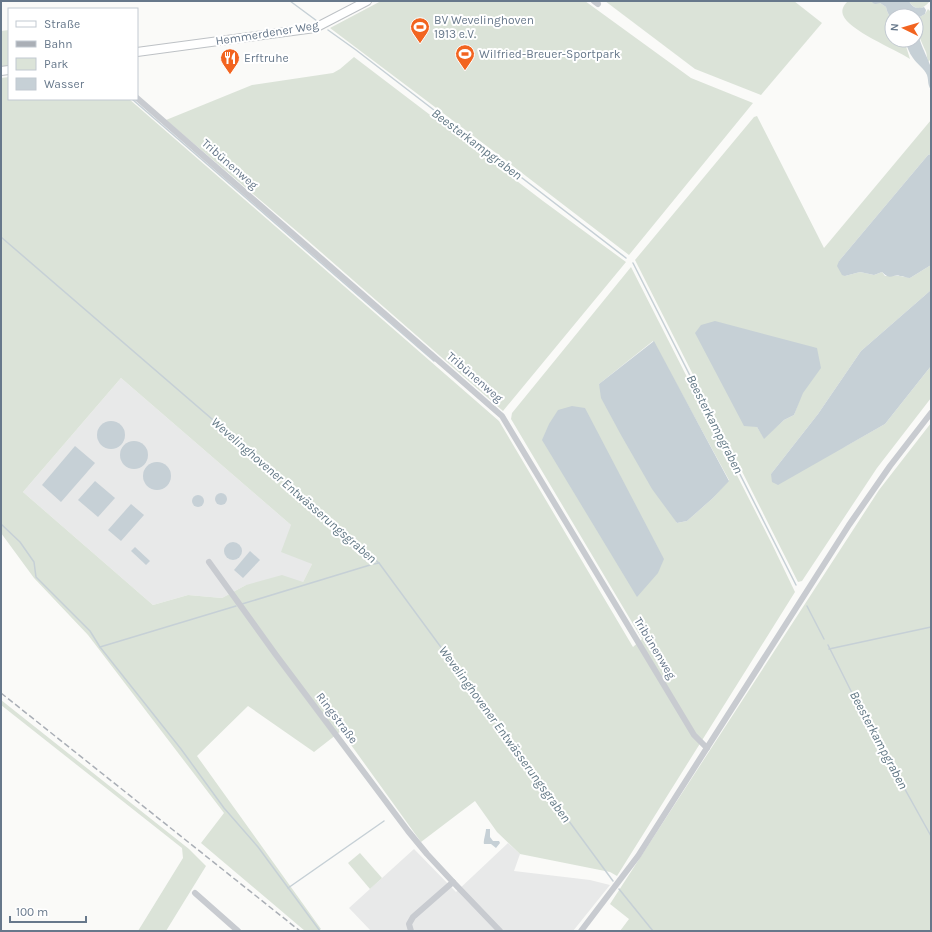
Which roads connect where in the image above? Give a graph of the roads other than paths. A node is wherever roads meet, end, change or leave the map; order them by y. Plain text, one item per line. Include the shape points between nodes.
1 (367, 1) edge
2 (138, 52) edge
3 (138, 99) edge
4 (931, 413) edge
5 (209, 562) dead end
6 (706, 748) junction
7 (453, 882) junction
8 (195, 893) dead end
9 (585, 930) edge
10 (238, 931) edge
11 (411, 931) edge
12 (500, 931) edge

1 - 2 main road, Hemmerdener Weg via 315,28
3 - 6 street, Tribünenweg via 502,416 694,735
4 - 6 street via 886,471 849,525
5 - 7 street, Ringstraße via 408,831
6 - 9 street via 640,852
7 - 11 street via 413,917
7 - 12 street, Ringstraße
8 - 10 street

